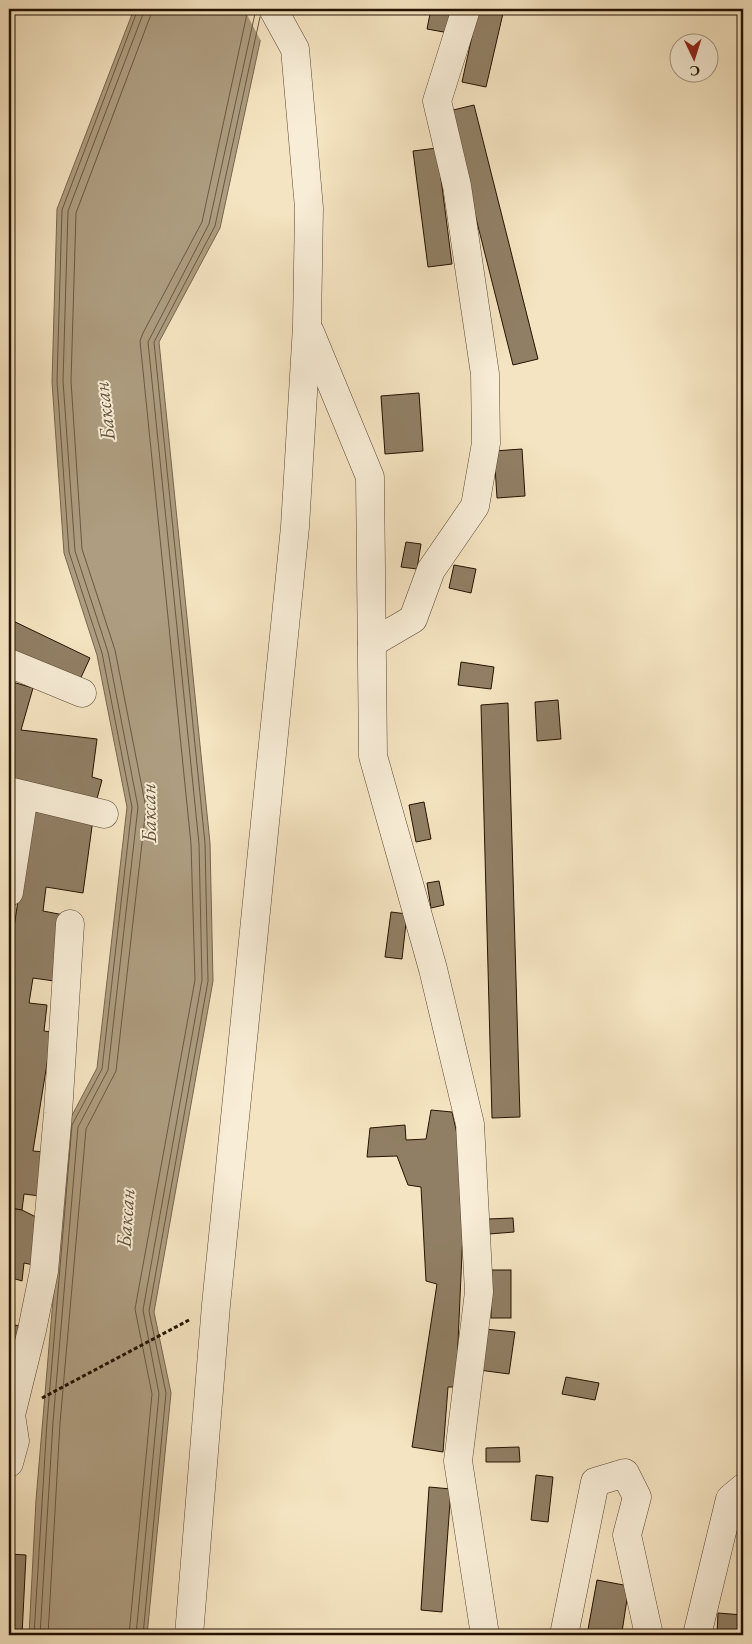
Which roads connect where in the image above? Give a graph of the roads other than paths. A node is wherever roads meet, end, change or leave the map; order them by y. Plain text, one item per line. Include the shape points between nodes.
1 (466, 9) edge
2 (275, 13) edge
3 (307, 326) junction
4 (372, 643) junction
5 (9, 663) edge
6 (82, 694) dead end
7 (17, 793) edge
8 (104, 814) dead end
9 (9, 892) edge
10 (70, 924) dead end
11 (10, 1415) edge
12 (9, 1463) edge
13 (743, 1488) edge
14 (189, 1635) edge
15 (485, 1635) edge
16 (564, 1635) edge
17 (649, 1635) edge
18 (697, 1635) edge

1 - 4 street via 437,101 457,186 483,364 486,442 475,506 431,570 413,619
2 - 3 street via 295,49 309,208
3 - 4 street via 370,477
3 - 14 street via 295,526 216,1305
4 - 15 street via 373,756 433,969 470,1124 479,1292 458,1461
5 - 6 street
7 - 8 street
7 - 9 street
10 - 11 street via 44,1270
11 - 12 street via 15,1442
13 - 18 street via 730,1499
16 - 17 street via 595,1482 625,1473 637,1497 627,1535

